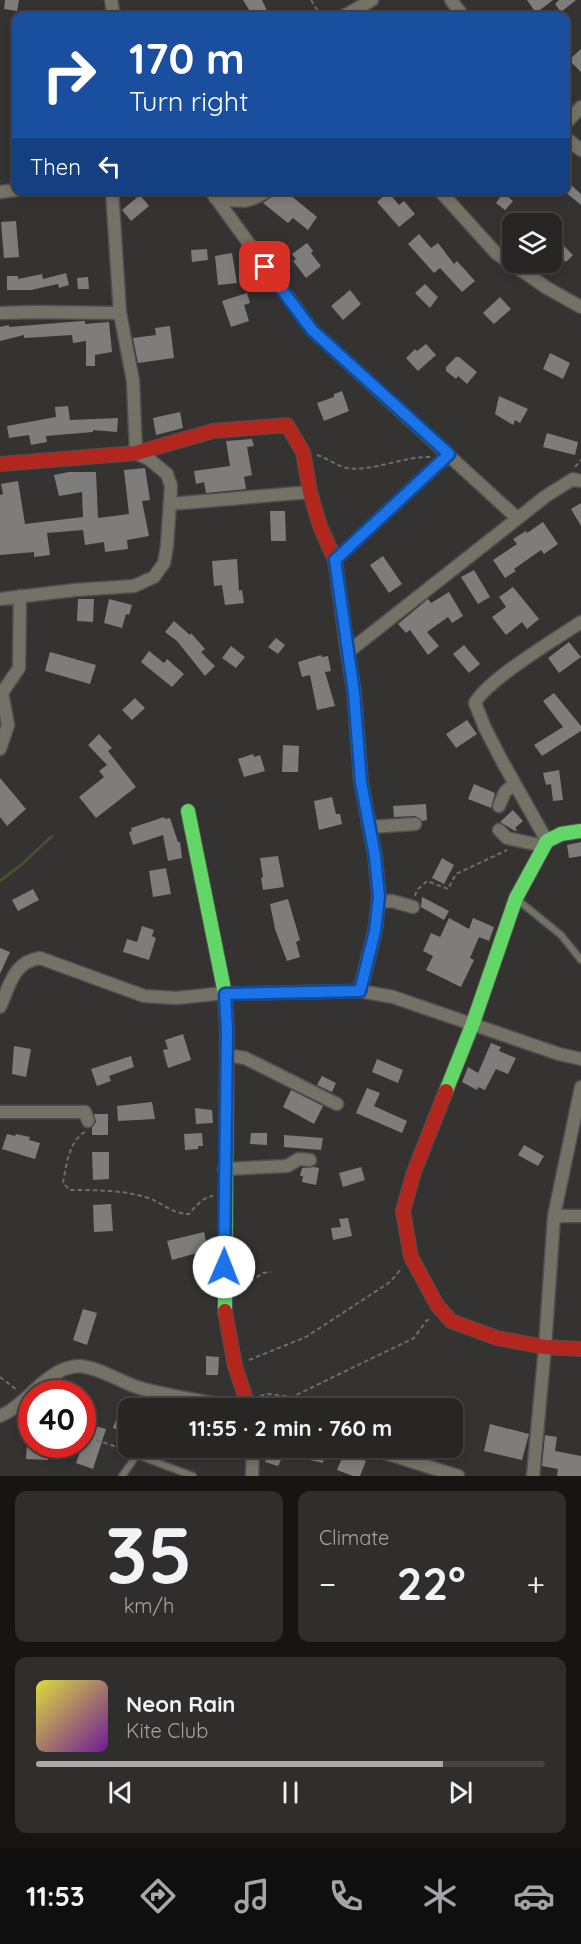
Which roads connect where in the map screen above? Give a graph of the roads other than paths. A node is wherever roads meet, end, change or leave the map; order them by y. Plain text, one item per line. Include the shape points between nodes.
1 (372, 0) edge
2 (351, 12) edge
3 (581, 106) edge
4 (570, 118) edge
5 (112, 195) edge
6 (214, 195) edge
7 (217, 195) edge
8 (261, 195) edge
9 (443, 195) edge
10 (581, 307) edge
11 (0, 313) edge
12 (120, 313) junction
13 (136, 453) junction
14 (447, 456) junction
15 (0, 464) edge
16 (581, 481) edge
17 (310, 492) junction
18 (170, 504) junction
19 (517, 518) junction
20 (335, 560) junction
21 (20, 596) junction
22 (0, 599) edge
23 (581, 622) edge
24 (348, 652) junction
25 (0, 749) edge
26 (514, 784) junction
27 (499, 806) dead end
28 (188, 811) dead end
29 (415, 824) dead end
30 (370, 827) junction
31 (499, 830) dead end
32 (581, 831) edge
33 (546, 843) junction
34 (516, 898) junction
35 (378, 902) junction
36 (413, 907) road end
37 (581, 960) edge
38 (360, 991) junction
39 (225, 994) junction
40 (0, 1007) edge
41 (473, 1023) junction
42 (226, 1055) junction
43 (581, 1059) edge
44 (581, 1087) edge
45 (337, 1104) dead end
46 (0, 1112) edge
47 (88, 1121) road end
48 (310, 1160) dead end
49 (224, 1169) junction
50 (554, 1216) junction
51 (581, 1216) edge
52 (545, 1347) junction
53 (581, 1349) edge
54 (48, 1380) edge
55 (198, 1398) edge
56 (242, 1398) edge
57 (18, 1406) edge
58 (0, 1416) edge
59 (253, 1458) edge
60 (401, 1458) edge
61 (122, 1476) edge
62 (193, 1476) edge
63 (252, 1476) edge
64 (458, 1476) edge
65 (533, 1476) edge

1 - 2 street
3 - 4 street
5 - 12 street
6 - 14 street via 312,330
7 - 8 street via 245,202
9 - 10 street via 496,253
11 - 12 street
12 - 13 street via 133,381
13 - 15 street
13 - 17 street via 213,431 287,425 303,452
13 - 18 street via 167,474
14 - 19 street
14 - 20 street
16 - 19 street via 565,483
17 - 18 street
17 - 20 street
18 - 21 street via 164,563 154,578 134,586
19 - 24 street
20 - 24 street
21 - 22 street
21 - 25 street via 19,668 2,693 9,725
23 - 26 street via 504,675 476,701 484,728
24 - 30 street via 361,782
26 - 27 street
26 - 33 street
28 - 39 street
29 - 30 street
30 - 35 street
31 - 33 street via 507,838
32 - 33 street via 561,834
33 - 34 street
34 - 37 lane via 561,935
34 - 41 street
35 - 36 street
35 - 38 street
38 - 39 street
38 - 41 street via 393,997
39 - 40 street via 144,996 40,958 17,970
39 - 42 street
41 - 43 street
41 - 52 street via 414,1172 404,1211 411,1257 437,1305 451,1321 497,1338
42 - 45 street via 245,1058
42 - 49 street
44 - 50 street
46 - 47 street via 85,1112
48 - 49 street via 299,1159 287,1166
49 - 56 street via 224,1300
50 - 51 street
50 - 52 street
52 - 53 street
52 - 65 street
54 - 55 street via 64,1369 78,1366 141,1388
57 - 58 street
59 - 63 street
60 - 64 street
61 - 62 lane via 137,1455

